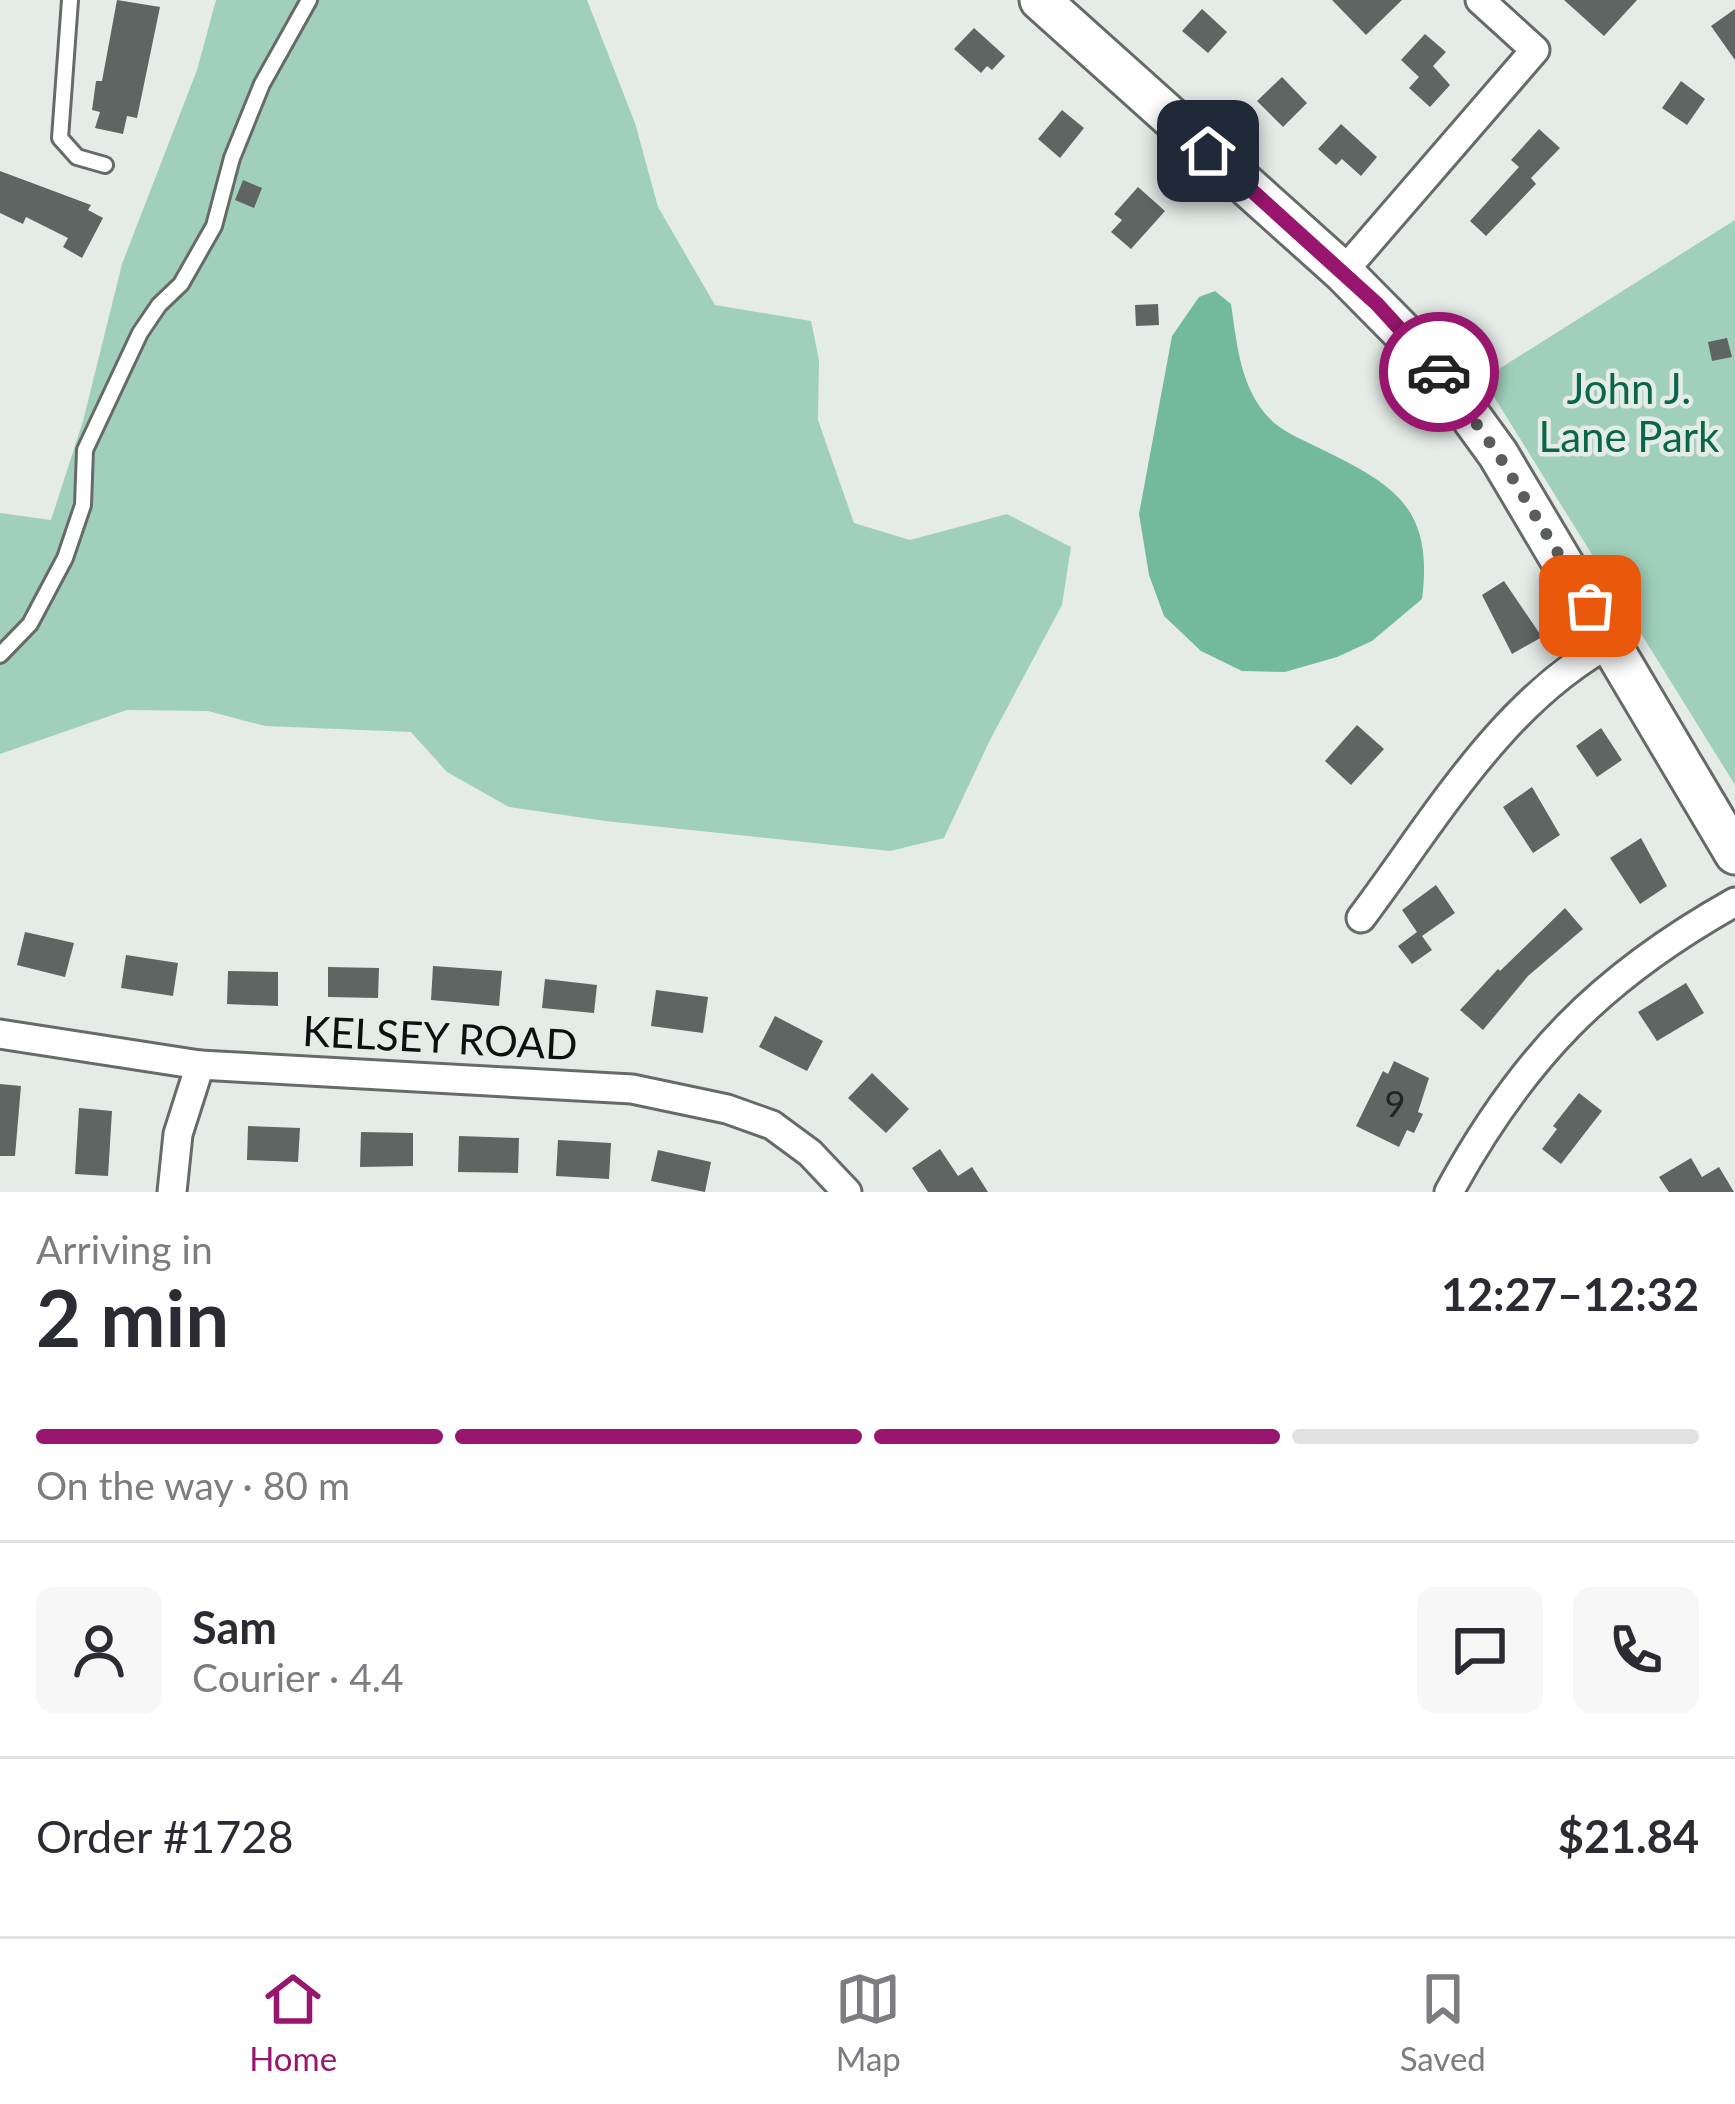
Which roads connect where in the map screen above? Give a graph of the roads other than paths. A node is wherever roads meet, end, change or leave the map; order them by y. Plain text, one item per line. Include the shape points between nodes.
1 (70, 0) edge
2 (310, 0) edge
3 (1040, 0) edge
4 (1480, 0) edge
5 (105, 165) dead end
6 (1343, 272) junction
7 (1612, 642) junction
8 (0, 656) edge
9 (1735, 854) edge
10 (1735, 902) edge
11 (1361, 918) dead end
12 (0, 1034) edge
13 (200, 1065) junction
14 (172, 1192) edge
15 (847, 1192) edge
16 (1449, 1192) edge

1 - 5 lane via 60,138 77,157
2 - 8 lane via 262,84 214,226 182,284 140,333 85,450 82,505 65,558 30,624
3 - 6 street
4 - 6 street via 1535,50
6 - 7 street via 1452,389
7 - 9 street
7 - 11 street via 1567,669 1511,721
10 - 16 street via 1628,970 1572,1022 1504,1098
12 - 13 street, KELSEY ROAD
13 - 14 street via 178,1134
13 - 15 street, KELSEY ROAD via 632,1089 772,1124

